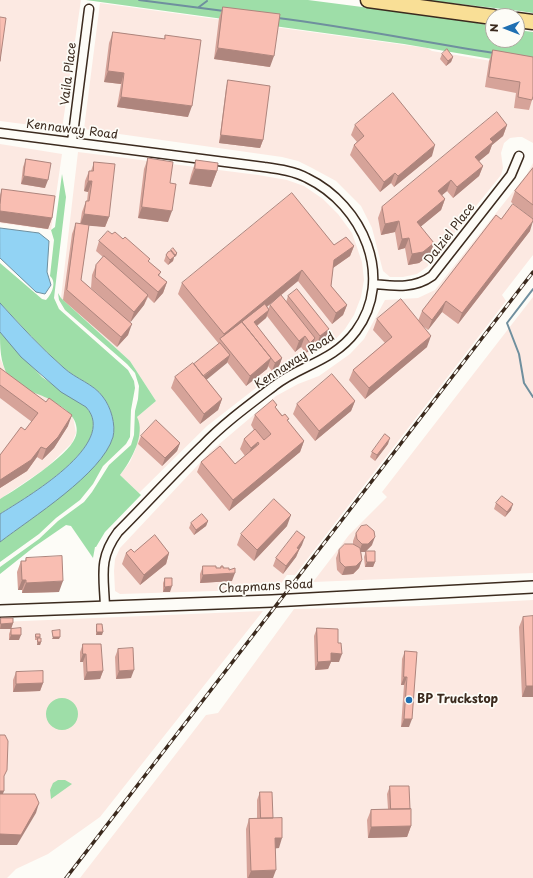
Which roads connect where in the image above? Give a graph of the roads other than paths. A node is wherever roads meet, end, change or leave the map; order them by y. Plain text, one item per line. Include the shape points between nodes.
1 (368, 0) edge
2 (89, 9) dead end
3 (485, 16) edge
4 (0, 133) edge
5 (72, 142) junction
6 (519, 156) dead end
7 (374, 284) junction
8 (533, 587) edge
9 (105, 607) junction
10 (0, 611) edge

1 - 3 highway
2 - 5 street, Vaila Place
4 - 5 street, Kennaway Road
5 - 7 street, Kennaway Road via 270,167 307,178 334,196 357,221 371,257
6 - 7 street, Dalziel Place via 511,175 432,276 411,285
7 - 9 street, Kennaway Road via 364,320 342,346 326,358 276,384 257,399 203,445 118,532 104,558
8 - 9 street, Chapmans Road
9 - 10 street, Chapmans Road

